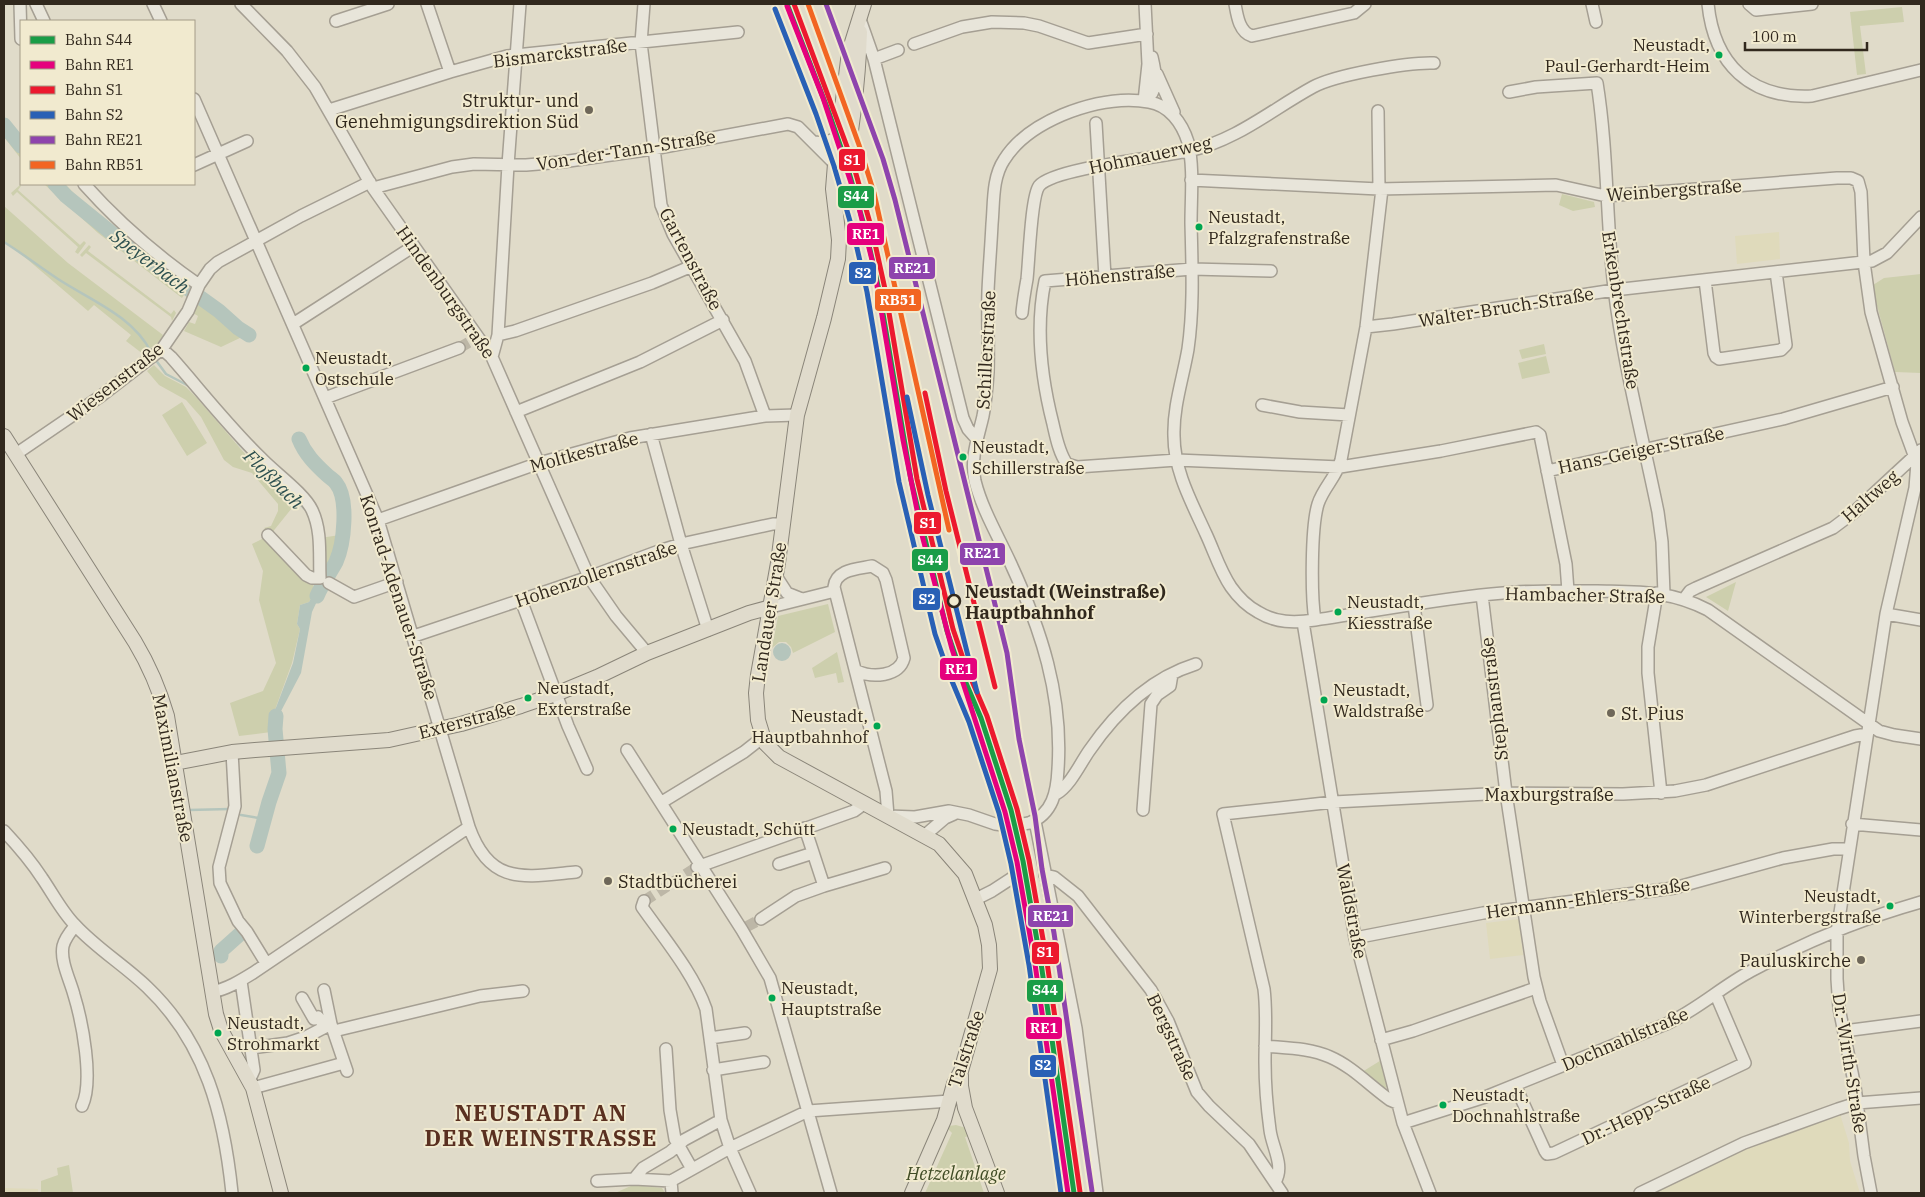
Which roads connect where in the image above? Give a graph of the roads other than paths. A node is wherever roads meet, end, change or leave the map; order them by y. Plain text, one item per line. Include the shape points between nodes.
1 (20, 4) edge
2 (36, 4) edge
3 (153, 4) edge
4 (241, 4) edge
5 (388, 4) edge
6 (427, 4) edge
7 (520, 4) edge
8 (644, 4) edge
9 (864, 4) edge
10 (1145, 4) edge
11 (1235, 4) edge
12 (1365, 4) edge
13 (1592, 4) edge
14 (1708, 4) edge
15 (1749, 4) edge
16 (1812, 4) edge
17 (159, 19) edge
18 (20, 20) edge
19 (44, 20) edge
20 (860, 20) junction
21 (336, 21) dead end
22 (1596, 22) dead end
23 (738, 32) dead end
24 (1147, 34) junction
25 (641, 43) junction
26 (914, 44) dead end
27 (898, 50) dead end
28 (516, 55) junction
29 (874, 59) junction
30 (1434, 63) dead end
31 (1155, 70) junction
32 (1921, 70) edge
33 (450, 72) junction
34 (1509, 92) dead end
35 (195, 101) edge
36 (1144, 101) junction
37 (329, 110) junction
38 (1378, 111) dead end
39 (1176, 119) junction
40 (1096, 123) dead end
41 (838, 137) junction
42 (247, 141) dead end
43 (814, 142) junction
44 (653, 149) junction
45 (1189, 151) junction
46 (217, 154) junction
47 (834, 164) junction
48 (195, 165) edge
49 (508, 165) junction
50 (1098, 166) junction
51 (1191, 180) junction
52 (85, 185) edge
53 (372, 185) junction
54 (1381, 189) junction
55 (1606, 196) junction
56 (836, 216) junction
57 (1921, 217) edge
58 (255, 241) junction
59 (414, 246) junction
60 (1864, 262) junction
61 (692, 266) junction
62 (1192, 269) junction
63 (1271, 271) dead end
64 (1776, 272) junction
65 (1104, 277) junction
66 (1705, 280) junction
67 (1614, 290) junction
68 (197, 291) junction
69 (1022, 313) dead end
70 (723, 320) junction
71 (293, 324) junction
72 (1366, 326) junction
73 (498, 335) junction
74 (459, 348) tunnel mouth
75 (156, 354) junction
76 (492, 357) junction
77 (1893, 387) junction
78 (325, 398) junction
79 (1262, 406) dead end
80 (516, 412) junction
81 (797, 415) junction
82 (1349, 415) junction
83 (766, 416) junction
84 (651, 434) junction
85 (4, 436) edge
86 (976, 438) junction
87 (1646, 449) junction
88 (1918, 453) edge
89 (16, 454) junction
90 (1177, 460) junction
91 (539, 463) junction
92 (1340, 467) junction
93 (1547, 471) junction
94 (1918, 489) edge
95 (378, 520) junction
96 (782, 524) junction
97 (268, 535) dead end
98 (681, 544) junction
99 (776, 576) junction
100 (589, 577) junction
101 (397, 582) junction
102 (329, 583) dead end
103 (835, 591) junction
104 (1568, 591) junction
105 (1660, 593) junction
106 (1482, 595) junction
107 (802, 599) junction
108 (1684, 599) junction
109 (521, 600) junction
110 (1414, 605) junction
111 (771, 607) junction
112 (1886, 614) junction
113 (1315, 620) junction
114 (1921, 620) edge
115 (1303, 622) junction
116 (708, 630) junction
117 (414, 636) junction
118 (647, 653) junction
119 (1196, 664) dead end
120 (857, 671) junction
121 (1172, 674) junction
122 (556, 694) junction
123 (1428, 704) dead end
124 (441, 729) junction
125 (1867, 729) junction
126 (763, 737) junction
127 (1921, 739) edge
128 (627, 750) dead end
129 (232, 752) junction
130 (175, 764) junction
131 (587, 769) dead end
132 (1506, 793) junction
133 (1661, 793) junction
134 (1056, 794) junction
135 (887, 799) junction
136 (662, 802) junction
137 (1334, 802) junction
138 (864, 803) junction
139 (1143, 810) dead end
140 (961, 813) junction
141 (888, 816) junction
142 (928, 816) junction
143 (903, 817) junction
144 (1032, 822) junction
145 (1852, 824) junction
146 (469, 827) junction
147 (805, 828) junction
148 (1921, 830) edge
149 (4, 831) edge
150 (924, 836) junction
151 (1848, 848) junction
152 (813, 853) junction
153 (779, 864) dead end
154 (699, 866) junction
155 (886, 868) dead end
156 (576, 872) dead end
157 (1045, 875) junction
158 (1015, 876) dead end
159 (824, 886) junction
160 (976, 899) junction
161 (1921, 902) edge
162 (643, 904) dead end
163 (1523, 908) junction
164 (761, 918) tunnel mouth
165 (75, 926) junction
166 (1837, 932) junction
167 (1355, 938) junction
168 (266, 963) junction
169 (241, 981) junction
170 (1536, 988) junction
171 (324, 990) dead end
172 (524, 991) dead end
173 (212, 992) junction
174 (1716, 995) junction
175 (302, 998) dead end
176 (1921, 1021) edge
177 (330, 1027) junction
178 (1844, 1031) junction
179 (745, 1033) dead end
180 (710, 1038) junction
181 (1381, 1040) junction
182 (1265, 1046) junction
183 (251, 1048) junction
184 (666, 1049) dead end
185 (764, 1062) dead end
186 (1564, 1065) junction
187 (713, 1070) junction
188 (961, 1071) junction
189 (252, 1083) junction
190 (1515, 1085) junction
191 (1921, 1098) edge
192 (950, 1101) junction
193 (1398, 1103) junction
194 (1857, 1103) junction
195 (82, 1106) dead end
196 (965, 1108) junction
197 (808, 1111) junction
198 (721, 1120) junction
199 (944, 1120) junction
200 (1403, 1123) junction
201 (970, 1124) junction
202 (678, 1146) junction
203 (730, 1148) junction
204 (692, 1169) junction
205 (634, 1179) junction
206 (597, 1181) dead end
207 (671, 1181) junction
208 (1275, 1182) junction
209 (232, 1193) edge
210 (281, 1193) edge
211 (672, 1193) edge
212 (750, 1193) edge
213 (831, 1193) edge
214 (912, 1193) edge
215 (997, 1193) edge
216 (1096, 1193) edge
217 (1282, 1193) edge
218 (1430, 1193) edge
219 (1640, 1193) edge
220 (1871, 1193) edge

1 - 18 street
2 - 19 street
3 - 17 street
4 - 37 street, Hindenburgstraße via 302,68
5 - 21 street
6 - 33 street
7 - 28 street
8 - 25 street, Gartenstraße
9 - 20 main road, Landauer Straße
10 - 24 street
11 - 12 street via 1241,26 1246,34 1252,36 1354,13
13 - 22 street
14 - 32 street via 1714,38 1726,60 1744,78 1764,90 1812,96
15 - 16 street via 1756,10
20 - 29 street
20 - 41 main road, Landauer Straße via 849,52
20 - 56 main road, Landauer Straße via 847,166
23 - 25 street, Bismarckstraße
24 - 26 street via 1093,43 1039,26 992,22 962,27
24 - 31 street
24 - 36 street via 1148,69
25 - 28 street, Bismarckstraße
25 - 44 street, Gartenstraße
27 - 29 street
28 - 33 street, Bismarckstraße
28 - 49 street
29 - 86 street via 963,418
30 - 45 street, Hohmauerweg via 1416,63 1321,83 1248,128
31 - 36 street via 1154,91
31 - 39 street
33 - 37 street, Bismarckstraße
34 - 55 street, Erkenbrechtstraße via 1598,83
35 - 46 street, Konrad-Adenauer-Straße
36 - 39 street, Schillerstraße via 1162,106
36 - 86 street, Schillerstraße via 1110,102 1059,116 1020,142 1002,162 995,188 990,260 987,395
37 - 53 street, Hindenburgstraße
38 - 54 street
39 - 45 street, Schillerstraße
40 - 50 street
41 - 43 street via 825,143
41 - 47 main road, Landauer Straße
42 - 46 street
43 - 44 street, Von-der-Tann-Straße via 798,127 788,124
43 - 47 street, Von-der-Tann-Straße
44 - 49 street, Von-der-Tann-Straße via 562,162
44 - 61 street, Gartenstraße via 661,205
45 - 50 street, Hohmauerweg
45 - 51 street, Schillerstraße
46 - 48 street
46 - 58 street, Konrad-Adenauer-Straße
47 - 56 main road, Landauer Straße
49 - 53 street, Von-der-Tann-Straße via 452,167
49 - 73 street
50 - 65 street
50 - 69 street, Hohmauerweg via 1048,180 1039,186
51 - 54 street, Weinbergstraße
51 - 62 street, Schillerstraße
52 - 68 street
53 - 58 street, Wiesenstraße via 327,202
53 - 59 street, Hindenburgstraße
54 - 55 street, Weinbergstraße via 1556,185
54 - 72 street
55 - 60 street, Weinbergstraße via 1854,179 1858,181 1861,192
55 - 67 street, Erkenbrechtstraße
56 - 81 main road, Landauer Straße via 837,268
57 - 60 street via 1887,253
58 - 68 street, Wiesenstraße via 218,262
58 - 71 street, Konrad-Adenauer-Straße
59 - 71 street
59 - 76 street, Hindenburgstraße
60 - 64 street, Walter-Bruch-Straße
60 - 77 street, Haltweg via 1871,312
61 - 70 street, Gartenstraße
61 - 73 street via 652,283
62 - 63 street, Höhenstraße
62 - 65 street, Höhenstraße
62 - 90 street, Schillerstraße via 1190,334 1174,423
64 - 66 street, Walter-Bruch-Straße
64 - 66 street via 1786,345 1781,350 1719,359 1714,354
65 - 90 street, Höhenstraße via 1045,282 1040,310 1040,349 1049,407 1062,454 1067,464 1077,467
66 - 67 street, Walter-Bruch-Straße
67 - 72 street, Walter-Bruch-Straße
67 - 87 street, Erkenbrechtstraße
68 - 75 street, Wiesenstraße via 188,312
70 - 80 street via 640,362
70 - 83 street, Gartenstraße via 745,361
71 - 78 street, Konrad-Adenauer-Straße
72 - 82 street
73 - 76 street
74 - 78 street
75 - 89 street, Wiesenstraße
75 - 97 street via 172,357 260,458 311,508 319,538 320,578 301,570
76 - 80 street, Hindenburgstraße
77 - 87 street, Hans-Geiger-Straße via 1783,419
77 - 88 street, Haltweg
78 - 95 street, Konrad-Adenauer-Straße
79 - 82 street
80 - 91 street, Hindenburgstraße
81 - 83 street, Moltkestraße
81 - 96 main road, Landauer Straße
82 - 92 street
83 - 84 street, Moltkestraße
84 - 91 street, Moltkestraße
84 - 98 street
85 - 89 main road, Maximilianstraße
86 - 134 street, Schillerstraße via 973,457 976,482 1036,620 1056,692 1059,726
87 - 93 street, Hans-Geiger-Straße
87 - 105 street, Erkenbrechtstraße via 1662,542
88 - 94 street, Dr.-Wirth-Straße
88 - 108 street, Haltweg via 1833,528 1696,588
89 - 130 main road, Maximilianstraße via 149,665 167,716
90 - 92 street, Hans-Geiger-Straße
90 - 115 street, Hambacher Straße via 1215,555 1236,594 1254,610 1273,620
91 - 95 street, Moltkestraße
91 - 100 street, Hindenburgstraße
92 - 93 street, Hans-Geiger-Straße via 1441,452 1536,432 1540,435
92 - 113 street via 1322,492 1315,516
93 - 104 street via 1566,564
94 - 112 street, Dr.-Wirth-Straße
95 - 101 street, Konrad-Adenauer-Straße
96 - 98 street, Hohenzollernstraße
96 - 99 main road, Landauer Straße
98 - 100 street, Hohenzollernstraße
98 - 116 street
99 - 107 street via 788,593
99 - 111 main road, Landauer Straße
100 - 109 street, Hohenzollernstraße
100 - 118 street, Hindenburgstraße
101 - 102 street via 354,597
101 - 117 street, Konrad-Adenauer-Straße
103 - 107 street
103 - 120 street
103 - 120 street via 838,577 846,572 872,566 885,577 904,654 902,665 874,676
104 - 105 street, Hambacher Straße
104 - 106 street, Hambacher Straße
105 - 108 street, Hambacher Straße
105 - 133 street, Erkenbrechtstraße via 1650,628 1648,673
106 - 110 street, Hambacher Straße
106 - 132 street, Stephanstraße
107 - 111 street
108 - 125 street, Hambacher Straße via 1734,627
109 - 117 street, Hohenzollernstraße
109 - 122 street
110 - 113 street, Hambacher Straße
110 - 123 street
111 - 116 main road, Exterstraße
111 - 126 main road, Landauer Straße via 756,693
112 - 114 street
112 - 125 street, Dr.-Wirth-Straße
113 - 115 street, Hambacher Straße
115 - 137 street, Waldstraße
116 - 118 main road, Exterstraße
117 - 124 street, Konrad-Adenauer-Straße
118 - 122 main road, Exterstraße
119 - 121 street
120 - 135 street
121 - 134 street via 1136,698 1111,722
121 - 139 street via 1170,686 1151,704
122 - 124 main road, Exterstraße
122 - 131 street
124 - 129 main road, Exterstraße via 371,742
124 - 146 street, Konrad-Adenauer-Straße
125 - 127 street, Hambacher Straße
125 - 133 street, Maxburgstraße via 1855,736 1706,785
125 - 145 street, Dr.-Wirth-Straße
126 - 136 street
126 - 138 main road, Landauer Straße via 779,757
128 - 136 street
129 - 130 main road, Exterstraße
129 - 168 street via 235,806 219,868 220,883 238,921
130 - 173 main road, Maximilianstraße
132 - 133 street, Maxburgstraße
132 - 137 street, Maxburgstraße
132 - 163 street, Stephanstraße
134 - 144 street, Schillerstraße via 1043,814
135 - 141 street
135 - 143 street
136 - 154 street
137 - 167 street, Waldstraße
137 - 182 street, Maxburgstraße via 1223,814 1264,989
138 - 141 main road, Landauer Straße
138 - 147 street via 854,811
140 - 142 street via 949,811
140 - 144 street, bridge via 995,824 1011,826
140 - 150 street via 945,818
141 - 143 street
141 - 150 main road, Landauer Straße
142 - 143 street
142 - 150 street
144 - 157 street
145 - 148 street
145 - 151 street, Dr.-Wirth-Straße
146 - 156 street, Konrad-Adenauer-Straße via 479,850 497,869 525,876
146 - 168 street
147 - 152 street
147 - 154 street
149 - 165 street via 28,858
150 - 160 main road, Landauer Straße via 939,844 960,866
151 - 163 street, Hermann-Ehlers-Straße via 1783,858 1665,890
151 - 166 street, Dr.-Wirth-Straße
152 - 153 street
152 - 159 street
154 - 197 street via 744,928 770,978
155 - 159 street
157 - 208 street, Bergstraße via 1054,877 1078,896 1151,990 1168,1021 1197,1092 1249,1144
157 - 216 street via 1076,1028
158 - 160 street
159 - 164 street via 796,896
160 - 188 main road, Talstraße via 987,934 990,969
161 - 166 street, Dochnahlstraße
162 - 180 street via 703,1001
163 - 167 street, Hermann-Ehlers-Straße
163 - 170 street, Stephanstraße
165 - 195 street via 66,937 63,948 82,1030 86,1091
165 - 209 street via 161,1001 189,1038 214,1096
166 - 174 street, Dochnahlstraße via 1749,972
166 - 178 street, Dr.-Wirth-Straße via 1838,992
167 - 181 street, Waldstraße
168 - 169 street
169 - 173 street
169 - 183 street
170 - 181 street
170 - 186 street, Stephanstraße
171 - 177 street
172 - 177 street via 480,996
173 - 189 main road, Maximilianstraße via 221,1030
174 - 186 street, Dochnahlstraße via 1679,1018
174 - 190 street, Dr.-Hepp-Straße via 1745,1063 1554,1153 1545,1151
175 - 177 street via 314,1018 318,1017
176 - 178 street
177 - 183 street via 288,1043
177 - 189 street via 346,1067
178 - 194 street, Dr.-Wirth-Straße
179 - 180 street
180 - 187 street
181 - 193 street, Waldstraße
182 - 193 street via 1330,1057
182 - 208 street via 1270,1132 1280,1168
183 - 189 street
184 - 202 street via 670,1110
185 - 187 street
186 - 190 street, Dochnahlstraße
187 - 198 street
188 - 192 main road, Talstraße
188 - 196 main road
189 - 210 main road, Maximilianstraße via 255,1113
190 - 200 street, Dochnahlstraße via 1485,1098
191 - 194 street
192 - 196 main road
192 - 197 street
192 - 199 main road, Talstraße
193 - 200 street, Waldstraße
194 - 219 street via 1744,1143
194 - 220 street, Dr.-Wirth-Straße
196 - 201 main road
197 - 203 street
197 - 213 street
198 - 202 street
198 - 203 street
199 - 201 main road via 958,1116
199 - 214 main road, Talstraße
200 - 218 street, Waldstraße
201 - 215 main road
202 - 204 street
202 - 205 street via 643,1168
203 - 204 street
203 - 212 street
204 - 207 street
205 - 206 street
205 - 207 street
207 - 211 street
208 - 217 street, Bergstraße

